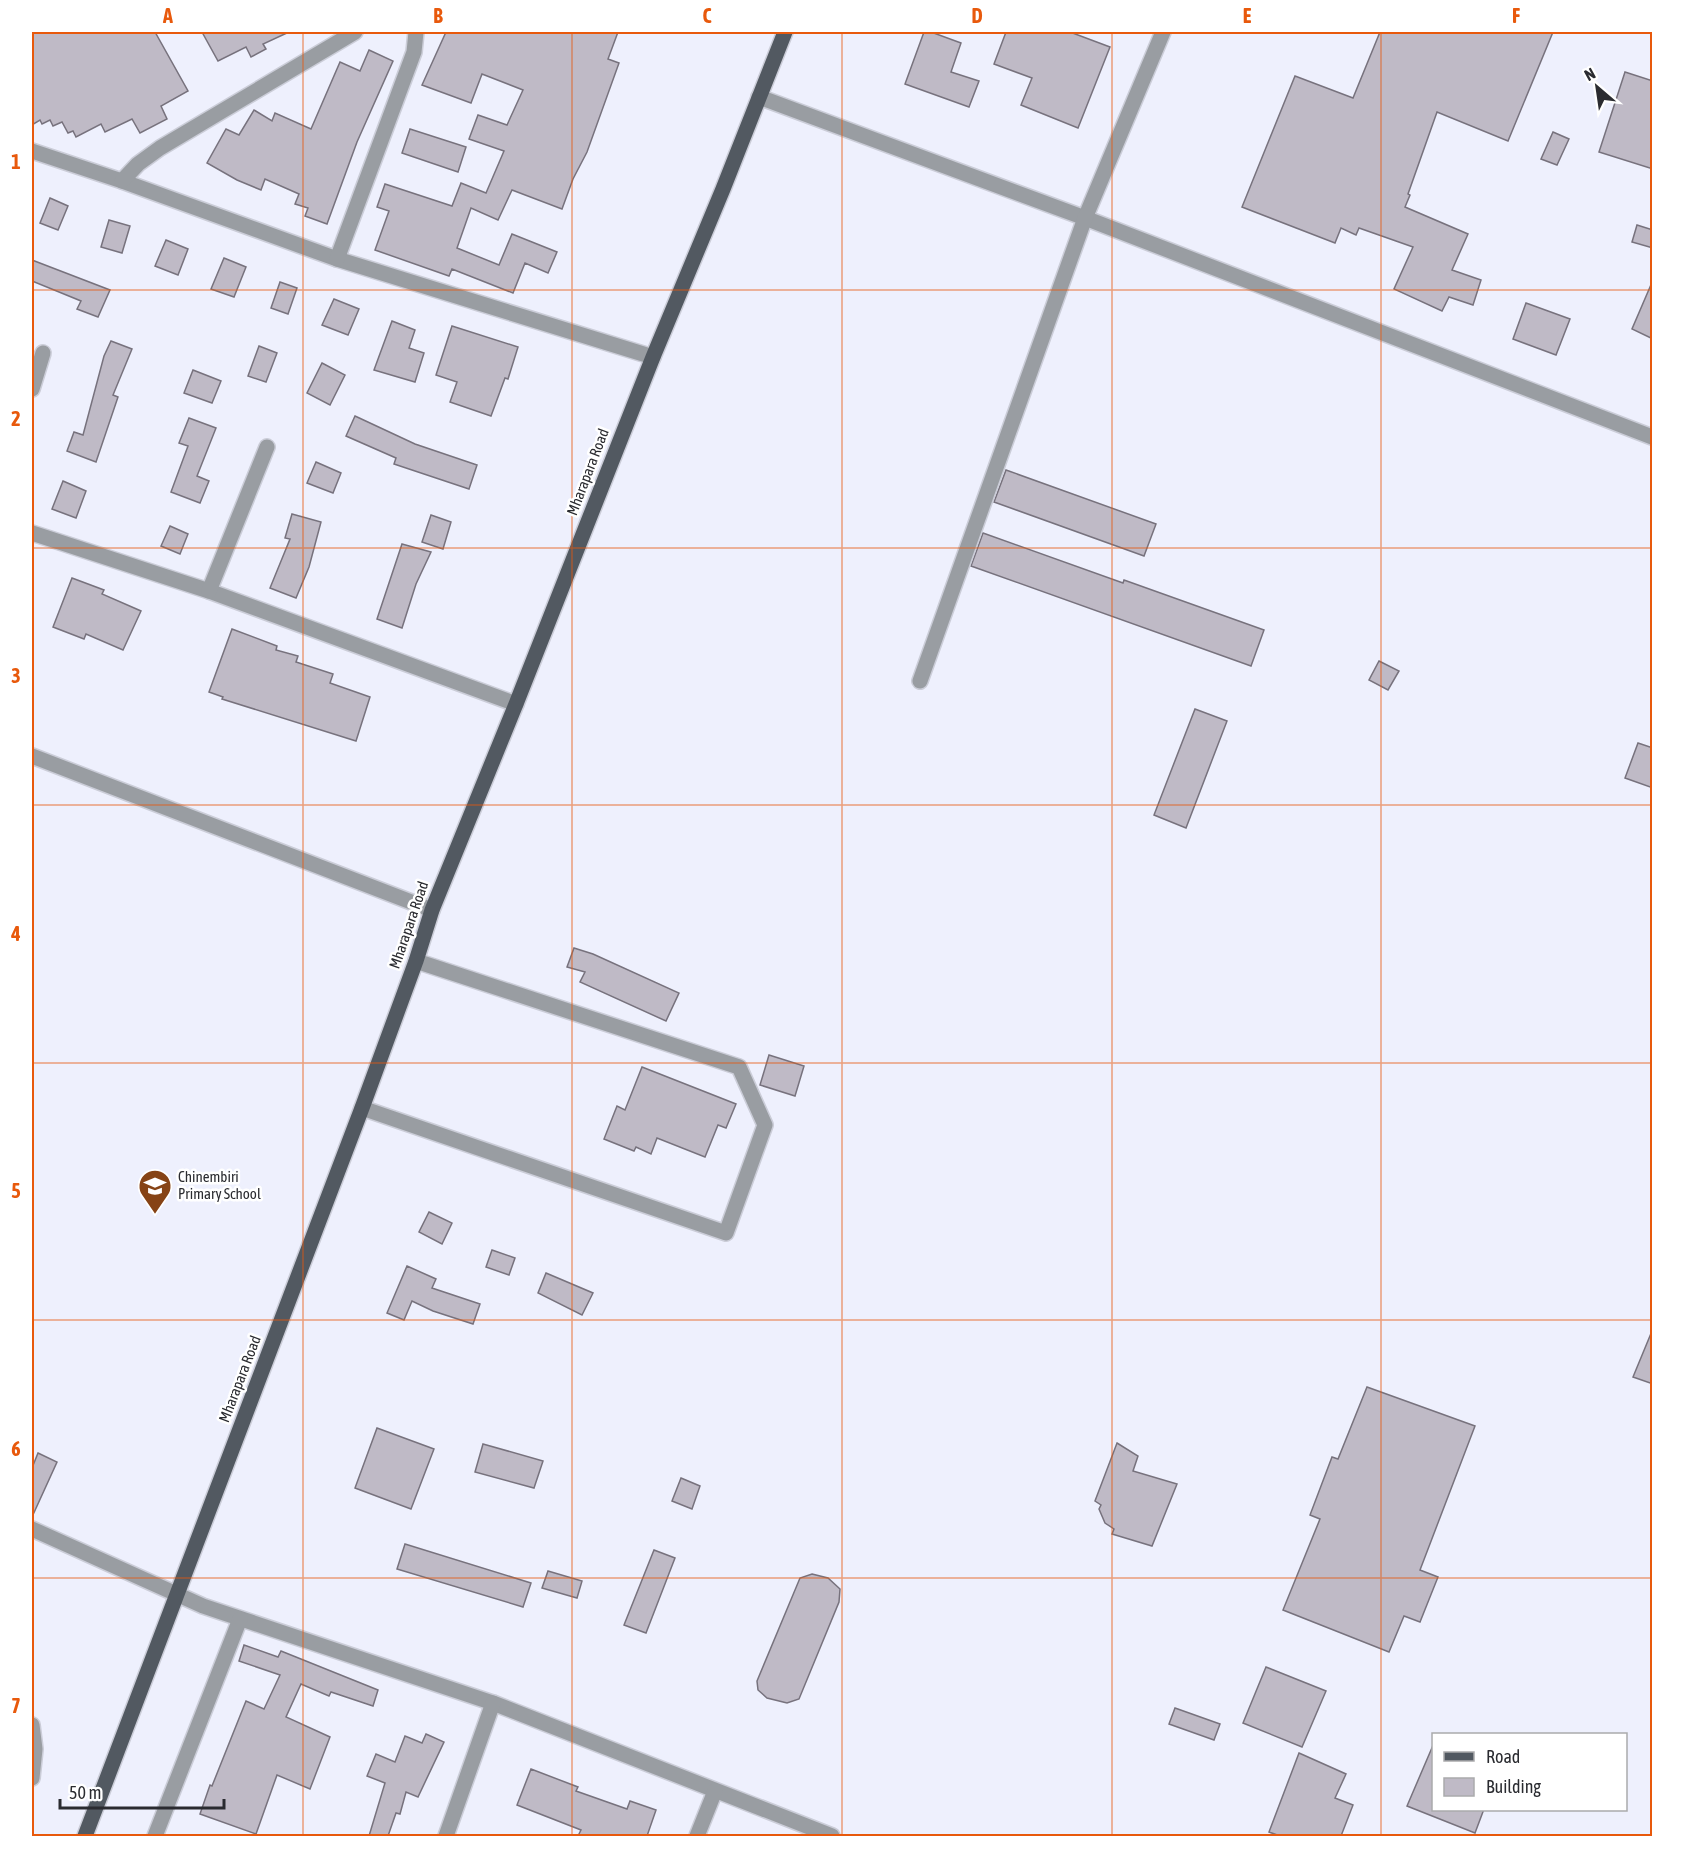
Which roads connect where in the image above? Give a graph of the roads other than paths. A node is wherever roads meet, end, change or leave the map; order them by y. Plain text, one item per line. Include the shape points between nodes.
1 (355, 32) edge
2 (416, 32) edge
3 (785, 32) edge
4 (1163, 32) edge
5 (759, 96) junction
6 (32, 151) edge
7 (122, 181) junction
8 (1085, 218) junction
9 (337, 259) junction
10 (43, 353) dead end
11 (653, 357) junction
12 (32, 389) edge
13 (1653, 437) edge
14 (267, 447) dead end
15 (32, 533) edge
16 (209, 591) junction
17 (920, 681) dead end
18 (516, 704) junction
19 (32, 756) edge
20 (432, 910) junction
21 (416, 961) junction
22 (362, 1108) junction
23 (32, 1529) edge
24 (177, 1596) junction
25 (240, 1619) junction
26 (493, 1703) junction
27 (32, 1725) edge
28 (32, 1778) edge
29 (715, 1791) junction
30 (85, 1836) edge
31 (155, 1836) edge
32 (446, 1836) edge
33 (697, 1836) edge
34 (832, 1836) edge

1 - 7 street via 160,148
2 - 9 street via 414,52
3 - 5 main road, Mharapara Road
4 - 8 street
5 - 8 street
5 - 11 main road, Mharapara Road
6 - 7 street
7 - 9 street
8 - 13 street
8 - 17 street
9 - 11 street
10 - 12 street
11 - 18 main road, Mharapara Road
14 - 16 street
15 - 16 street
16 - 18 street
18 - 20 main road, Mharapara Road
19 - 20 street
20 - 21 main road, Mharapara Road
21 - 22 main road, Mharapara Road
21 - 22 street via 739,1067 765,1125 726,1233
22 - 24 main road, Mharapara Road
23 - 24 street
24 - 25 street
24 - 30 main road, Mharapara Road
25 - 26 street
25 - 31 street
26 - 29 street
26 - 32 street
27 - 28 street
29 - 33 street
29 - 34 street

